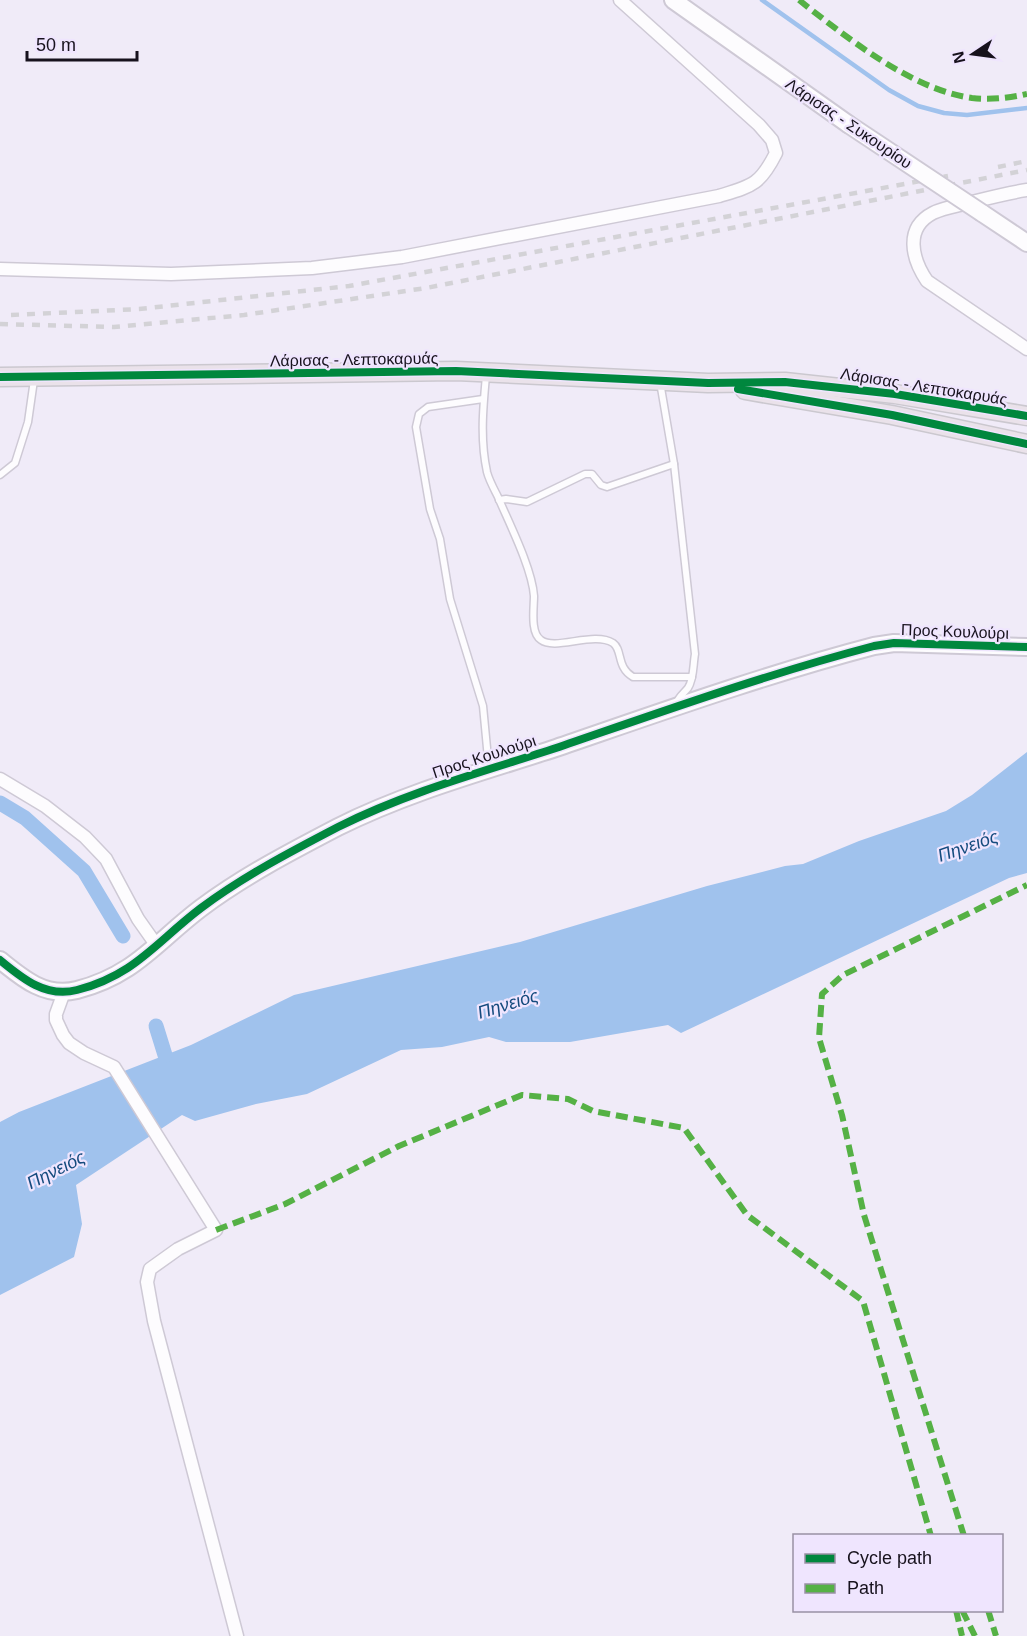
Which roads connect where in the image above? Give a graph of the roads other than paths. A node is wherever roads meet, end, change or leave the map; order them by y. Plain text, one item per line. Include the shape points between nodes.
1 (620, 0) edge
2 (673, 0) edge
3 (1027, 190) edge
4 (1027, 243) edge
5 (0, 269) edge
6 (1027, 349) edge
7 (486, 372) junction
8 (34, 376) junction
9 (0, 377) edge
10 (660, 379) junction
11 (708, 383) junction
12 (483, 399) junction
13 (1027, 416) edge
14 (1027, 444) edge
15 (674, 464) junction
16 (0, 475) edge
17 (499, 500) junction
18 (1027, 647) edge
19 (692, 677) junction
20 (675, 707) junction
21 (489, 769) junction
22 (0, 779) edge
23 (157, 946) junction
24 (0, 960) edge
25 (64, 992) junction
26 (237, 1636) edge

1 - 5 street via 772,140 776,153 766,174 750,187 402,257 312,268 171,274
2 - 4 street, Λάρισας - Συκουρίου, bridge via 848,124
3 - 6 street via 930,214 916,230 912,245 927,281
7 - 8 main road, Λάρισας - Λεπτοκαρυάς
7 - 10 main road, Λάρισας - Λεπτοκαρυάς
7 - 12 lane
8 - 9 main road, Λάρισας - Λεπτοκαρυάς
8 - 16 lane via 28,422 15,463
10 - 11 main road, Λάρισας - Λεπτοκαρυάς
10 - 15 lane
11 - 13 main road, Λάρισας - Λεπτοκαρυάς via 832,386
11 - 14 main road, Λάρισας - Λεπτοκαρυάς via 892,415
12 - 17 lane via 481,418 487,473
12 - 21 lane via 428,407 419,414 416,427 450,599 483,706
15 - 17 lane via 607,487 592,474 585,474 527,502
15 - 19 lane via 695,654
17 - 19 lane via 534,593 536,635 541,641 549,644 594,639 612,643 621,665 633,677
18 - 20 street, Προς Κουλούρι via 894,643 874,646
19 - 20 lane
20 - 21 street, Προς Κουλούρι
21 - 23 street, Προς Κουλούρι via 419,791 264,865 200,909
22 - 23 street via 45,806 106,859
23 - 25 street, Προς Κουλούρι via 120,974
24 - 25 street, Προς Κουλούρι via 28,983
25 - 26 street via 56,1014 63,1035 75,1047 114,1067 216,1230 150,1269 147,1282

